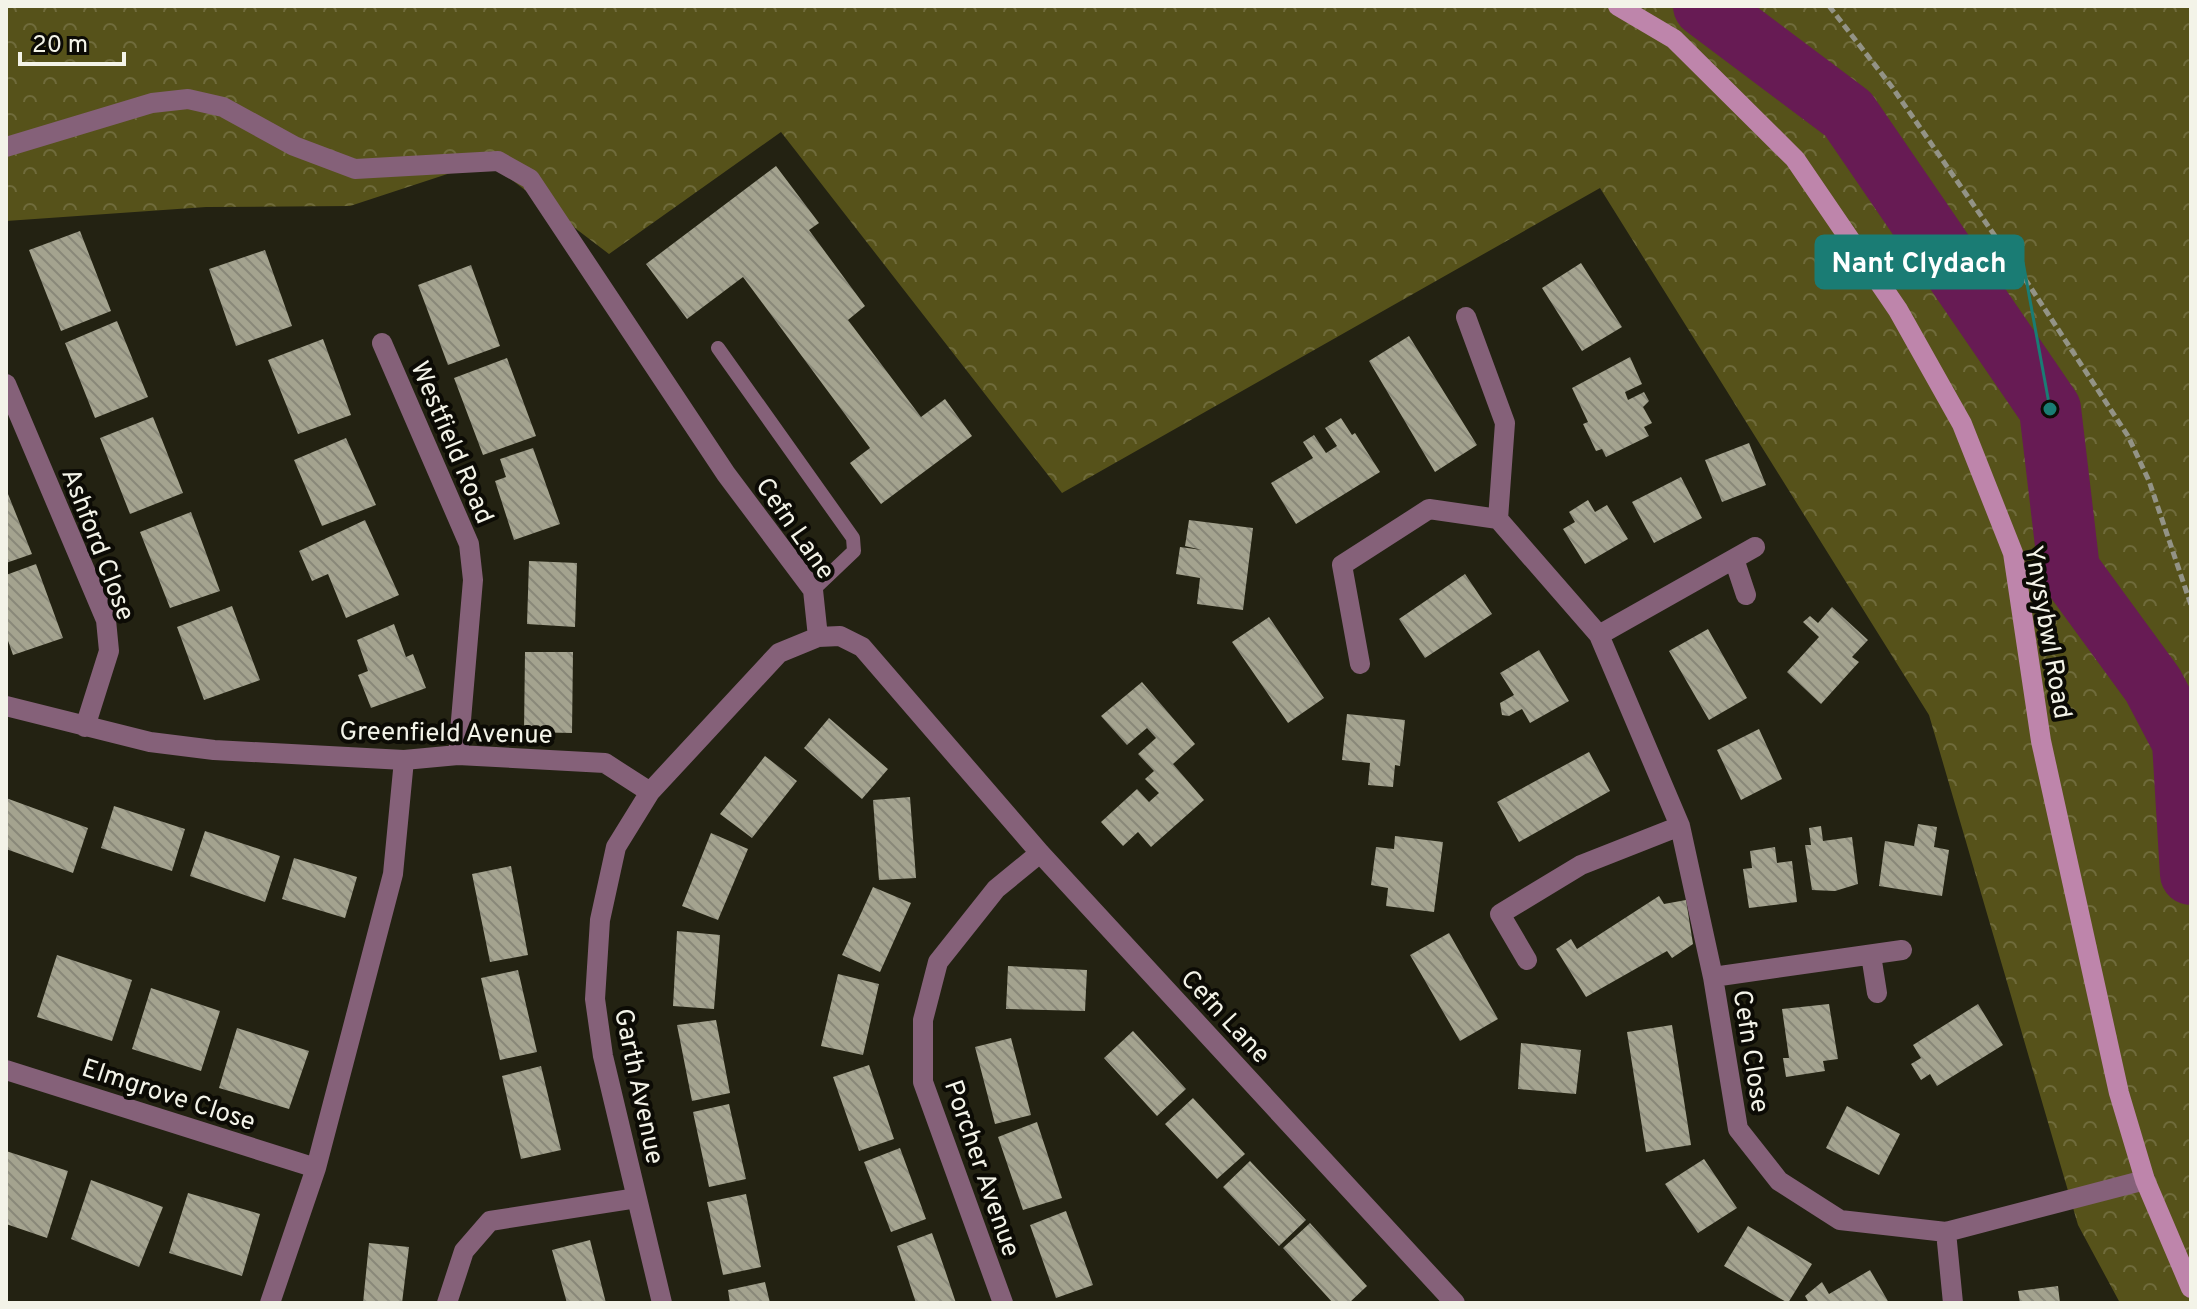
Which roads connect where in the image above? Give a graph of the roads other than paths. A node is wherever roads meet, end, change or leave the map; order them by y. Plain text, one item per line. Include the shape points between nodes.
1 (1618, 6) edge
2 (6, 147) edge
3 (1466, 317) dead end
4 (382, 343) dead end
5 (718, 348) dead end
6 (6, 384) edge
7 (1498, 519) junction
8 (1755, 547) dead end
9 (1734, 559) junction
10 (813, 590) junction
11 (1746, 595) dead end
12 (1599, 635) junction
13 (818, 637) junction
14 (1360, 664) dead end
15 (6, 706) edge
16 (85, 727) junction
17 (458, 755) junction
18 (404, 760) junction
19 (650, 792) junction
20 (1680, 826) junction
21 (1040, 853) junction
22 (1902, 950) dead end
23 (1871, 955) junction
24 (1527, 960) dead end
25 (1713, 977) junction
26 (1877, 993) dead end
27 (6, 1070) edge
28 (316, 1168) junction
29 (2145, 1180) junction
30 (637, 1198) junction
31 (1946, 1232) junction
32 (2191, 1288) edge
33 (270, 1303) edge
34 (447, 1303) edge
35 (662, 1303) edge
36 (1003, 1303) edge
37 (1455, 1303) edge
38 (1953, 1303) edge

1 - 29 main road, Ynysybwl Road via 1674,39 1795,159 1898,310 1962,424 2013,553 2041,741 2119,1093
2 - 10 street, Cefn Lane via 152,103 188,99 223,107 294,146 355,169 498,161 530,179 726,474
3 - 7 street via 1505,423
4 - 17 street, Westfield Road via 469,544 473,580
5 - 10 lane via 853,538 854,551
6 - 16 street, Ashford Close via 106,620 109,651
7 - 12 street, Cefn Close
7 - 14 street via 1429,509 1342,565
8 - 9 street
9 - 11 street
9 - 12 street
10 - 13 street, Cefn Lane
12 - 20 street, Cefn Close
13 - 19 street via 779,653
13 - 21 street, Cefn Lane via 840,636 862,647
15 - 16 street, Greenfield Avenue
16 - 18 street, Greenfield Avenue via 214,750
17 - 18 street, Greenfield Avenue
17 - 19 street, Greenfield Avenue via 605,763
18 - 28 street via 393,874
19 - 30 street, Garth Avenue via 616,847 600,920 595,999
20 - 24 street via 1581,865 1500,914
20 - 25 street, Cefn Close
21 - 36 street, Porcher Avenue via 996,889 938,962 923,1020 923,1082
21 - 37 street, Cefn Lane
22 - 23 street, Cefn Close
23 - 25 street, Cefn Close
23 - 26 street
25 - 31 street, Cefn Close via 1738,1129 1779,1181 1840,1220
27 - 28 street, Elmgrove Close
28 - 33 street
29 - 31 street, Cefn Close
29 - 32 main road, Ynysybwl Road
30 - 34 street via 490,1221 464,1251
30 - 35 street, Garth Avenue
31 - 38 street

